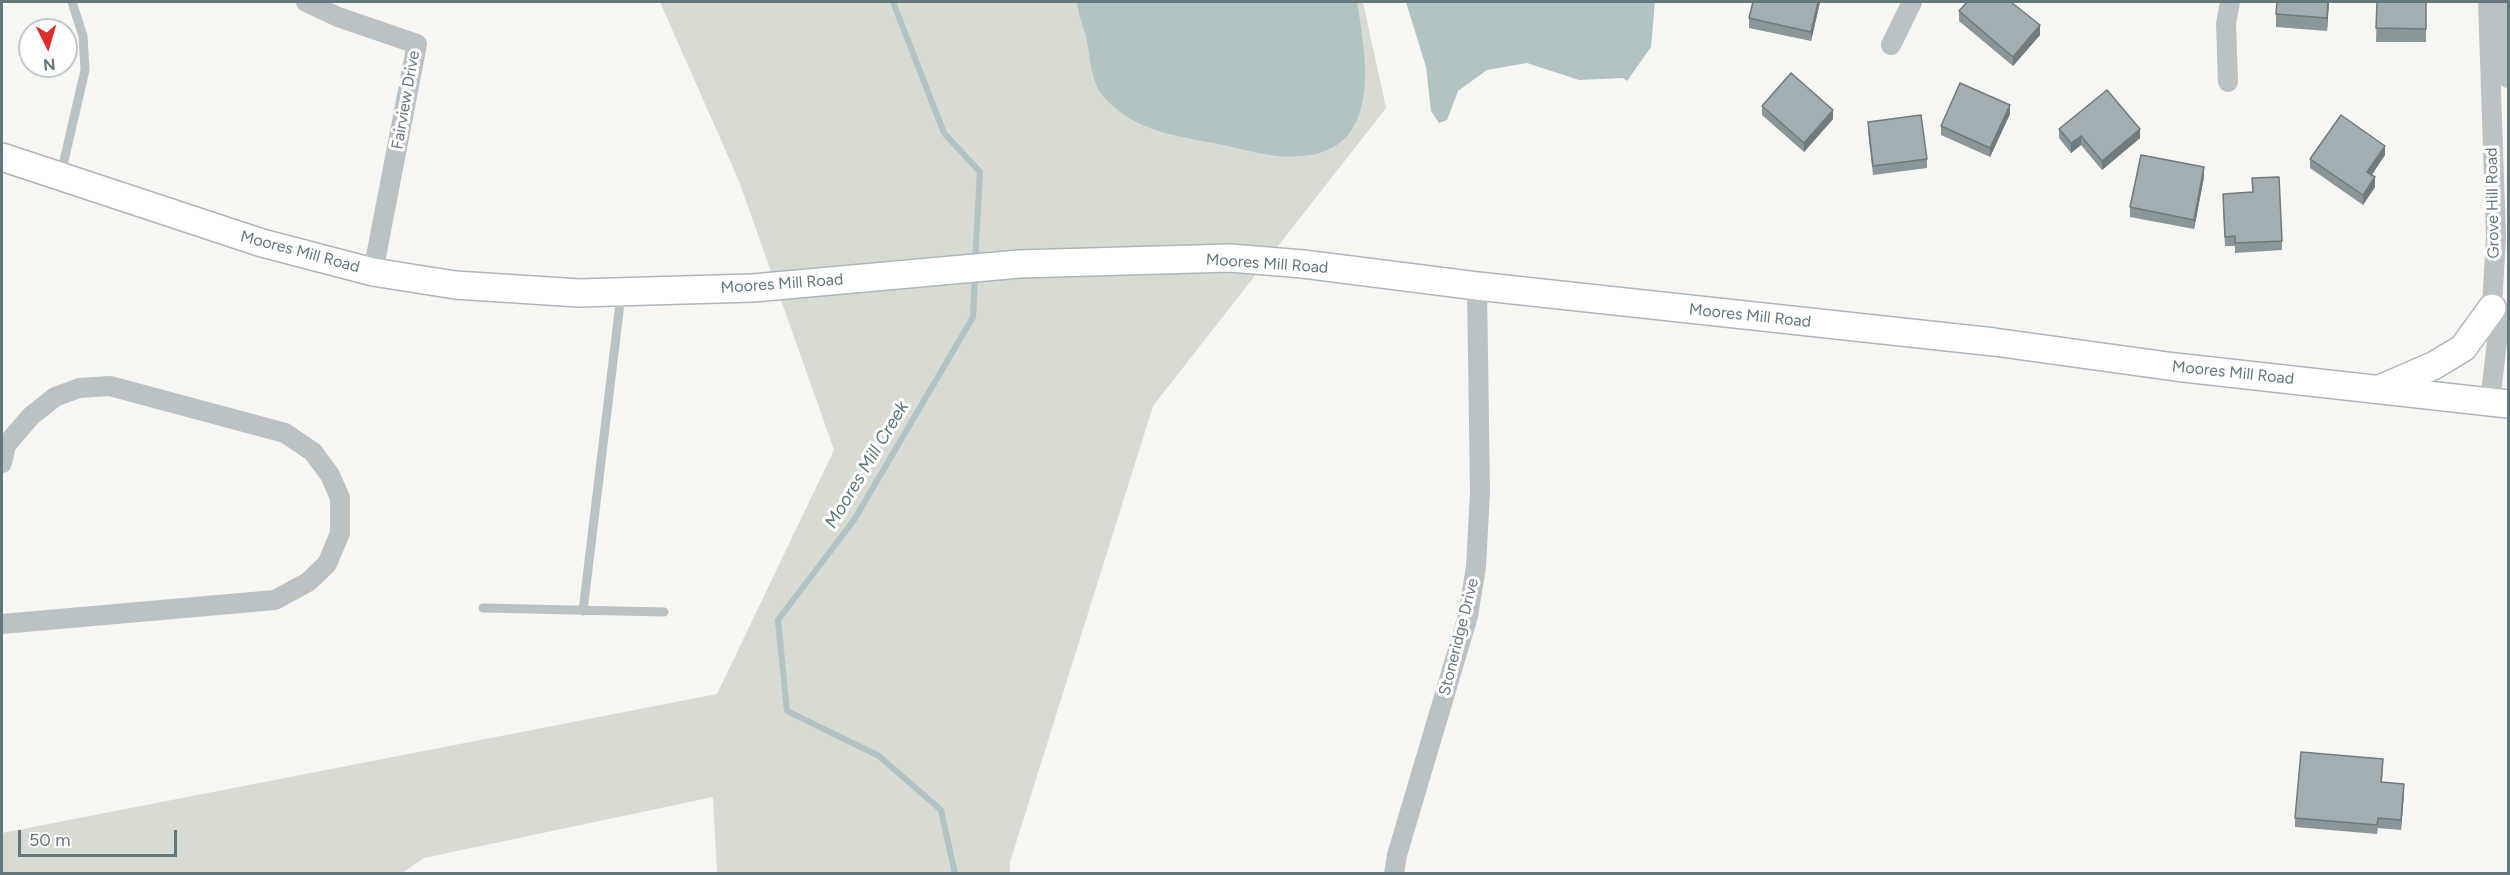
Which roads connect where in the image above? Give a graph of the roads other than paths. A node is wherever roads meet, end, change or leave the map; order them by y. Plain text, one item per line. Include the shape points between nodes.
1 (72, 2) edge
2 (306, 2) edge
3 (1912, 2) edge
4 (2230, 2) edge
5 (2488, 2) edge
6 (2504, 2) edge
7 (1891, 45) dead end
8 (2508, 78) edge
9 (2228, 82) dead end
10 (2, 157) edge
11 (60, 176) junction
12 (373, 272) junction
13 (1477, 286) junction
14 (622, 291) junction
15 (2499, 318) edge
16 (2380, 389) junction
17 (2499, 403) edge
18 (2, 463) edge
19 (483, 608) dead end
20 (584, 611) junction
21 (664, 612) dead end
22 (2, 624) edge
23 (1394, 873) edge

1 - 11 lane via 83,36 85,70
2 - 12 street, Fairview Drive via 417,44
3 - 7 street
4 - 9 street via 2226,24
5 - 15 street, Grove Hill Road
6 - 8 street
10 - 11 street, Moores Mill Road
11 - 12 street, Moores Mill Road via 262,243
12 - 14 street, Moores Mill Road via 455,285 579,293
13 - 14 street, Moores Mill Road via 1230,258 1019,264 753,288
13 - 16 street, Moores Mill Road
13 - 23 street, Stoneridge Drive via 1476,567 1468,616
14 - 20 lane
15 - 16 street via 2463,348 2433,366
15 - 17 street, Grove Hill Road
16 - 17 street, Moores Mill Road
18 - 22 street via 6,445 31,416 55,397 79,388 110,386 285,433 313,452 330,475 340,498 340,533 327,564 308,582 275,600
19 - 20 lane
20 - 21 lane

